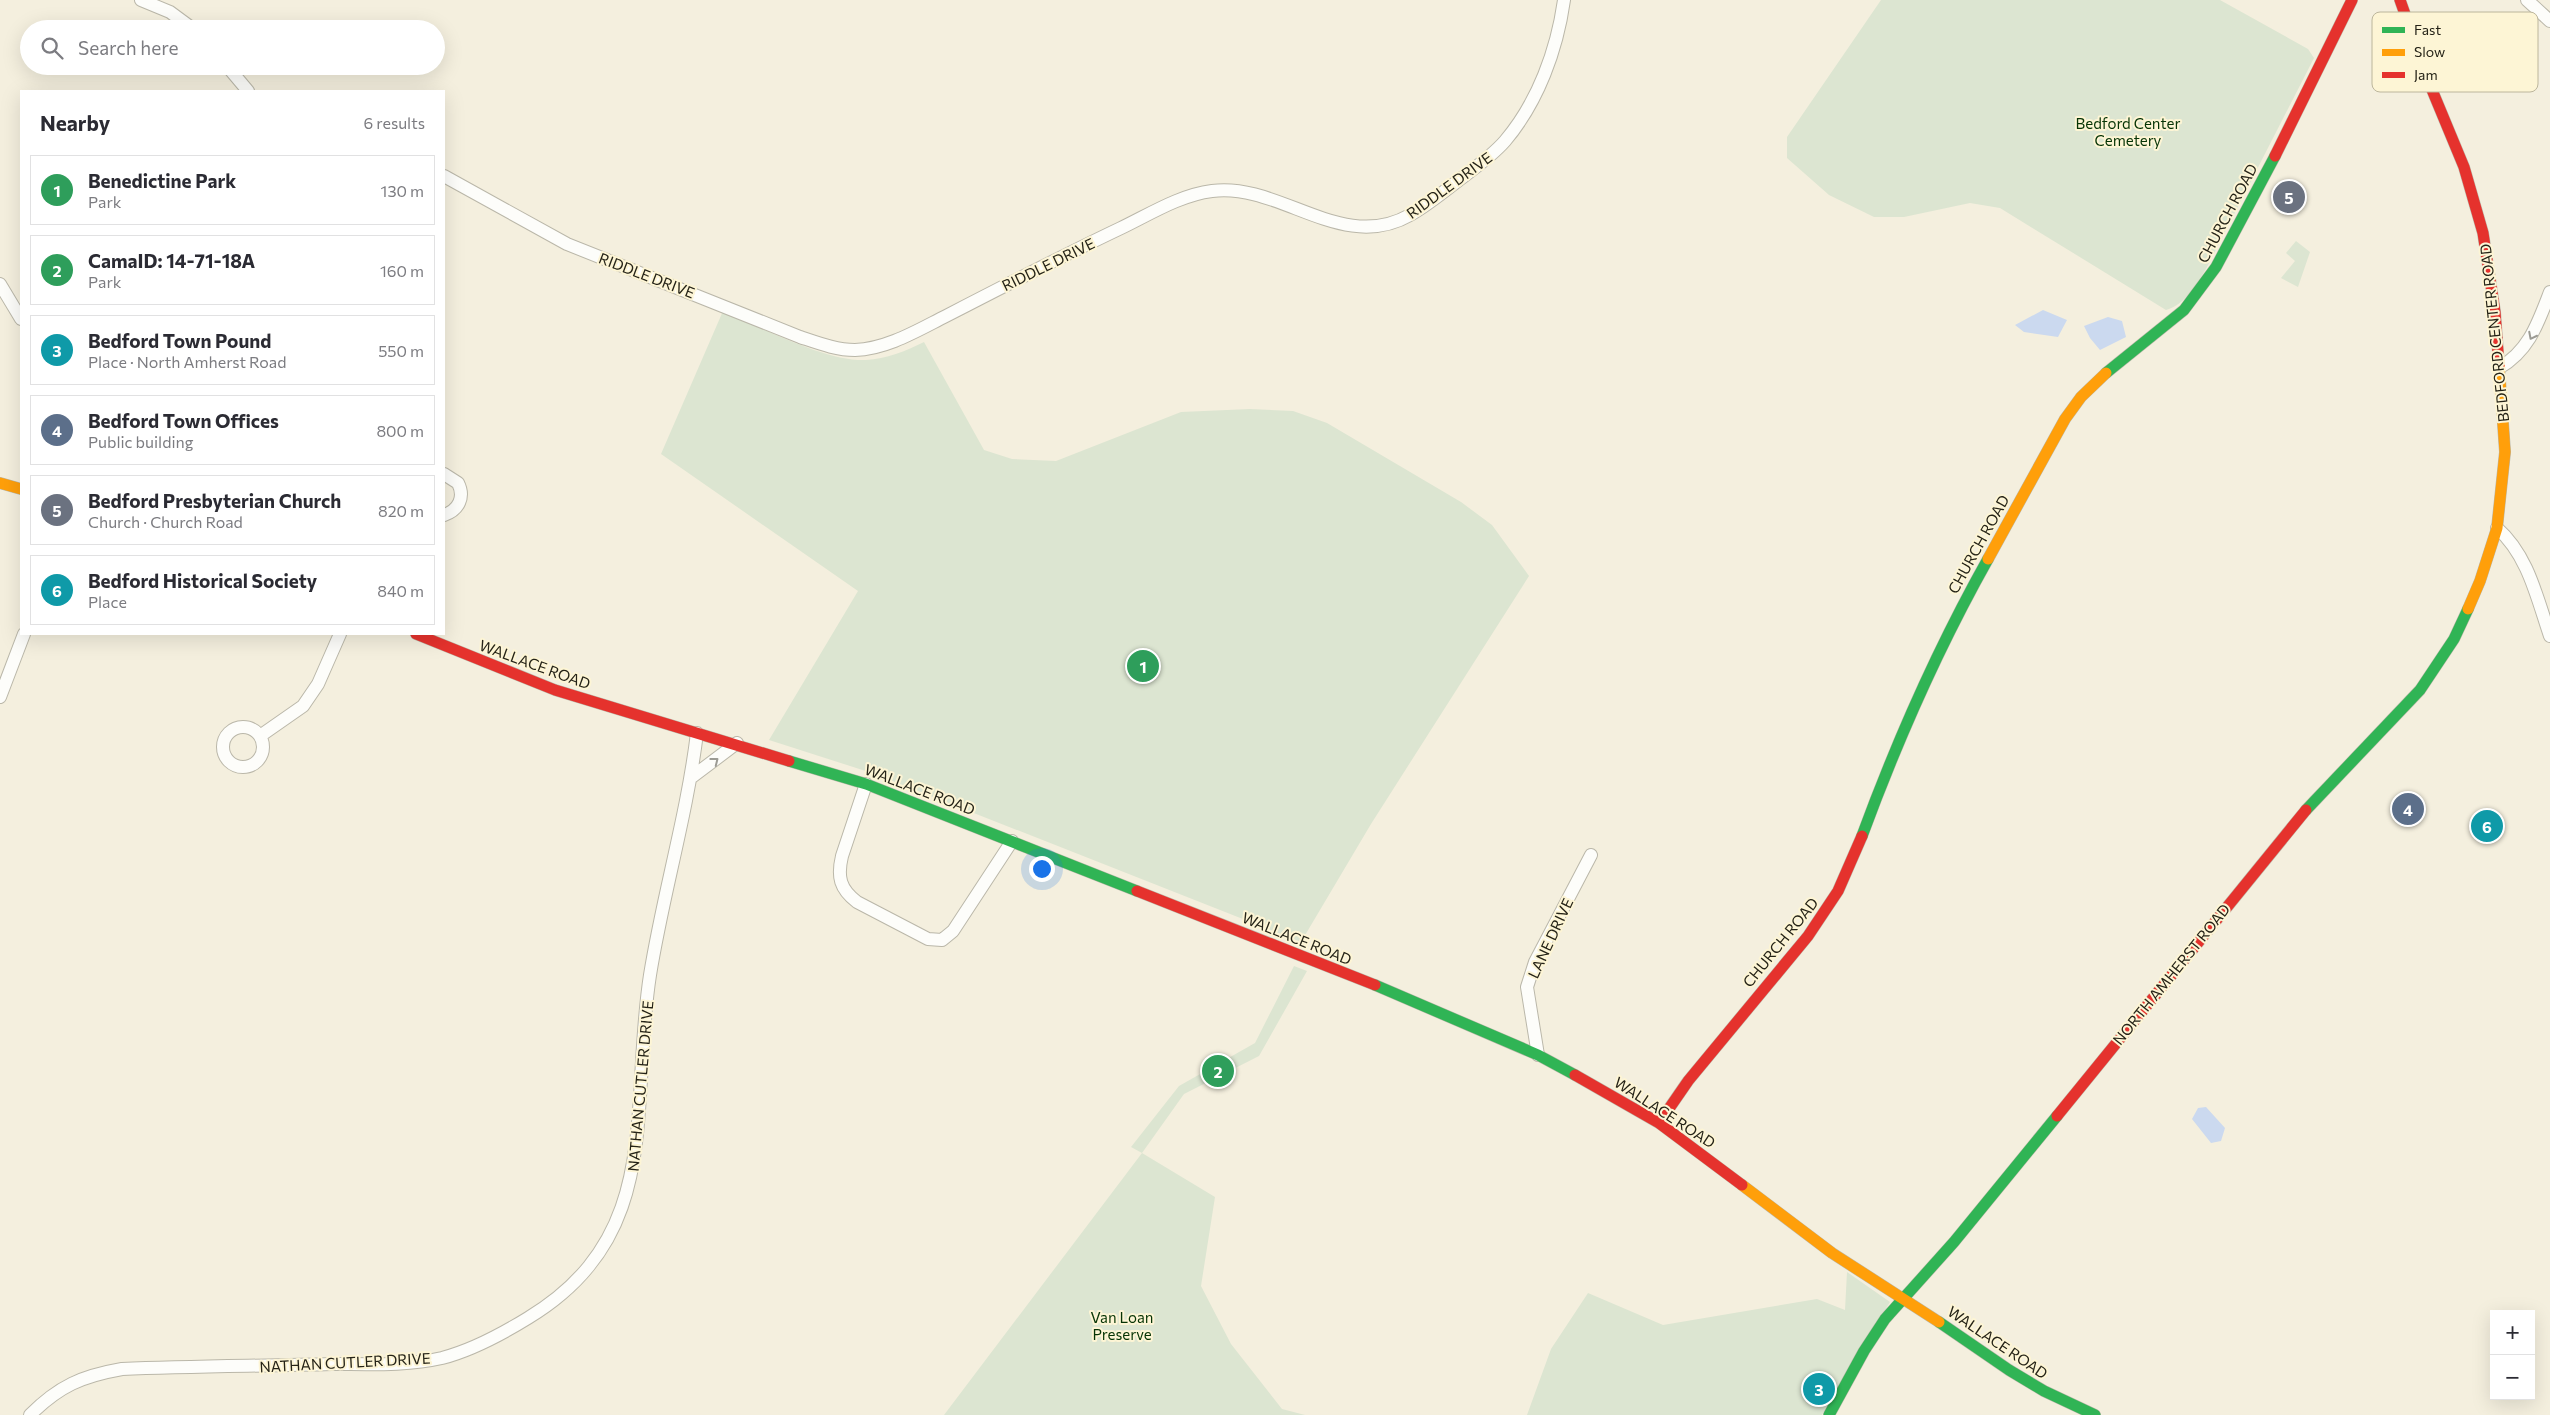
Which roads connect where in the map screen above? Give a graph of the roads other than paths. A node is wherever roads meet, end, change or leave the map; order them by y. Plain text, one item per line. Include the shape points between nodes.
1 (141, 0) edge
2 (1564, 0) edge
3 (2352, 0) edge
4 (2400, 0) edge
5 (2526, 0) edge
6 (2404, 12) edge
7 (181, 20) edge
8 (2550, 21) edge
9 (235, 75) edge
10 (247, 90) edge
11 (2433, 92) edge
12 (445, 177) edge
13 (0, 284) edge
14 (2550, 292) edge
15 (20, 317) edge
16 (2499, 368) junction
17 (445, 475) edge
18 (0, 483) edge
19 (20, 490) edge
20 (445, 514) edge
21 (2497, 528) junction
22 (24, 635) edge
23 (340, 635) edge
24 (418, 635) edge
25 (2550, 636) edge
26 (0, 697) edge
27 (697, 733) junction
28 (260, 736) dead end
29 (738, 743) junction
30 (692, 777) junction
31 (866, 784) junction
32 (1012, 841) junction
33 (1591, 855) dead end
34 (1538, 1054) junction
35 (1659, 1123) junction
36 (1905, 1298) junction
37 (30, 1415) edge
38 (1829, 1415) edge
39 (2095, 1415) edge

1 - 7 street
2 - 12 street, RIDDLE DRIVE via 1554,48 1534,98 1520,121 1504,142 1483,161 1408,216 1382,225 1355,227 1329,222 1254,193 1227,190 1199,194 1173,203 907,335 868,348 840,348 800,337 567,244
3 - 35 street, CHURCH ROAD via 2304,101 2203,286 2184,310 2100,378 2065,419 1952,625 1882,779 1850,867 1824,914 1688,1081
4 - 6 street, BEDFORD CENTER ROAD
5 - 8 street
9 - 10 street
11 - 16 street, BEDFORD CENTER ROAD via 2464,167 2484,233
13 - 15 street
14 -> 16 street via 2526,345 2513,360
16 - 21 street, BEDFORD CENTER ROAD via 2505,452
17 - 20 street via 458,482 461,495 456,508
18 - 19 street
21 - 25 street via 2513,543 2522,559
21 - 36 street, NORTH AMHERST ROAD via 2463,621 2420,690 2297,819 1960,1235
22 - 26 street
23 - 28 street via 318,684 303,706
24 - 27 street, WALLACE ROAD via 554,690
27 - 29 street, WALLACE ROAD
27 - 30 street, NATHAN CUTLER DRIVE
30 -> 29 street
29 - 31 street, WALLACE ROAD
30 - 37 street, NATHAN CUTLER DRIVE via 650,973 633,1172 617,1223 597,1258 570,1288 538,1312 492,1339 443,1358 377,1364 122,1369 71,1383 48,1397
31 - 32 street, WALLACE ROAD
31 - 32 street via 842,856 840,882 846,894 857,902 928,940 942,940 954,931
32 - 34 street, WALLACE ROAD
33 - 34 street, LANE DRIVE via 1535,962 1527,987
34 - 35 street, WALLACE ROAD
35 - 36 street, WALLACE ROAD via 1823,1248
36 - 38 street, NORTH AMHERST ROAD via 1874,1333
36 - 39 street, WALLACE ROAD via 2009,1370

